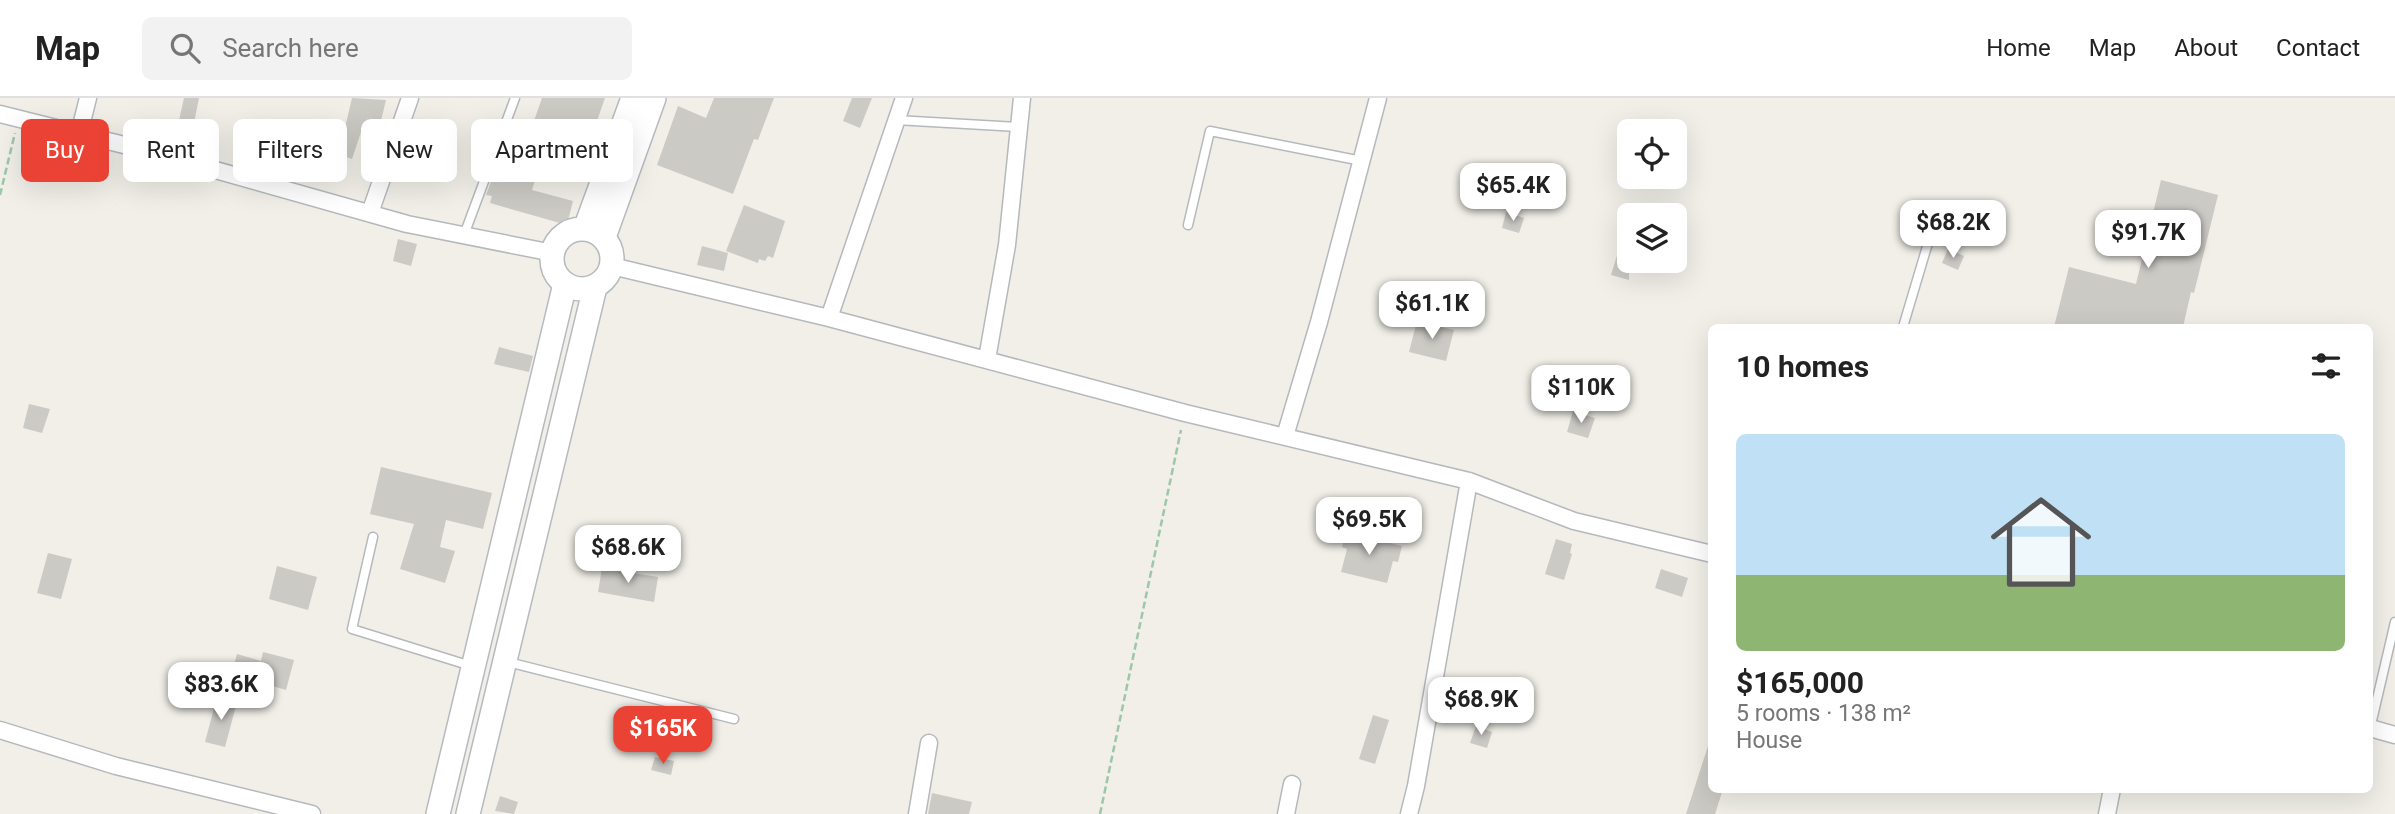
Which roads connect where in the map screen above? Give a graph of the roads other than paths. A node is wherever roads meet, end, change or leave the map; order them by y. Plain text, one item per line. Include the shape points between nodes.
1 (88, 98) edge
2 (410, 98) edge
3 (515, 98) edge
4 (633, 98) edge
5 (654, 98) edge
6 (904, 98) edge
7 (1022, 98) edge
8 (1378, 98) edge
9 (0, 114) edge
10 (22, 119) edge
11 (83, 119) edge
12 (896, 120) junction
13 (1019, 127) junction
14 (109, 142) edge
15 (1362, 161) junction
16 (370, 213) junction
17 (1188, 225) dead end
18 (594, 233) junction
19 (1931, 233) dead end
20 (464, 235) junction
21 (553, 253) junction
22 (612, 266) junction
23 (565, 284) junction
24 (595, 287) junction
25 (829, 318) junction
26 (1904, 324) edge
27 (987, 359) junction
28 (1285, 436) junction
29 (1469, 481) junction
30 (373, 537) dead end
31 (1708, 553) edge
32 (2395, 622) edge
33 (505, 662) junction
34 (473, 667) junction
35 (2373, 716) edge
36 (734, 719) dead end
37 (0, 730) edge
38 (2373, 730) edge
39 (2395, 735) edge
40 (929, 743) dead end
41 (1292, 784) dead end
42 (2111, 793) edge
43 (312, 814) edge
44 (438, 814) edge
45 (468, 814) edge
46 (916, 814) edge
47 (1286, 814) edge
48 (1409, 814) edge
49 (2107, 814) edge

1 - 11 street
2 - 16 street
3 - 20 lane
4 - 18 street
5 - 18 street
6 - 12 street
7 - 13 street
8 - 15 street
9 - 10 street
12 - 13 lane
12 - 25 street
13 - 27 street via 1007,245
14 - 16 street
15 - 17 lane via 1210,131
15 - 28 street
16 - 20 street
18 - 21 street via 568,232
18 - 22 street via 613,256
19 - 26 lane
20 - 21 street
21 - 23 street via 554,270
22 - 24 street
22 - 25 street
23 - 24 street via 579,290
23 - 34 street
24 - 33 street
25 - 27 street
27 - 28 street
28 - 29 street
29 - 31 street via 1574,521
29 - 48 street
30 - 34 lane via 352,629
32 - 35 lane
33 - 36 lane
33 - 45 street
34 - 44 street
37 - 43 street via 116,766
38 - 39 street
40 - 46 street
41 - 47 street
42 - 49 street

